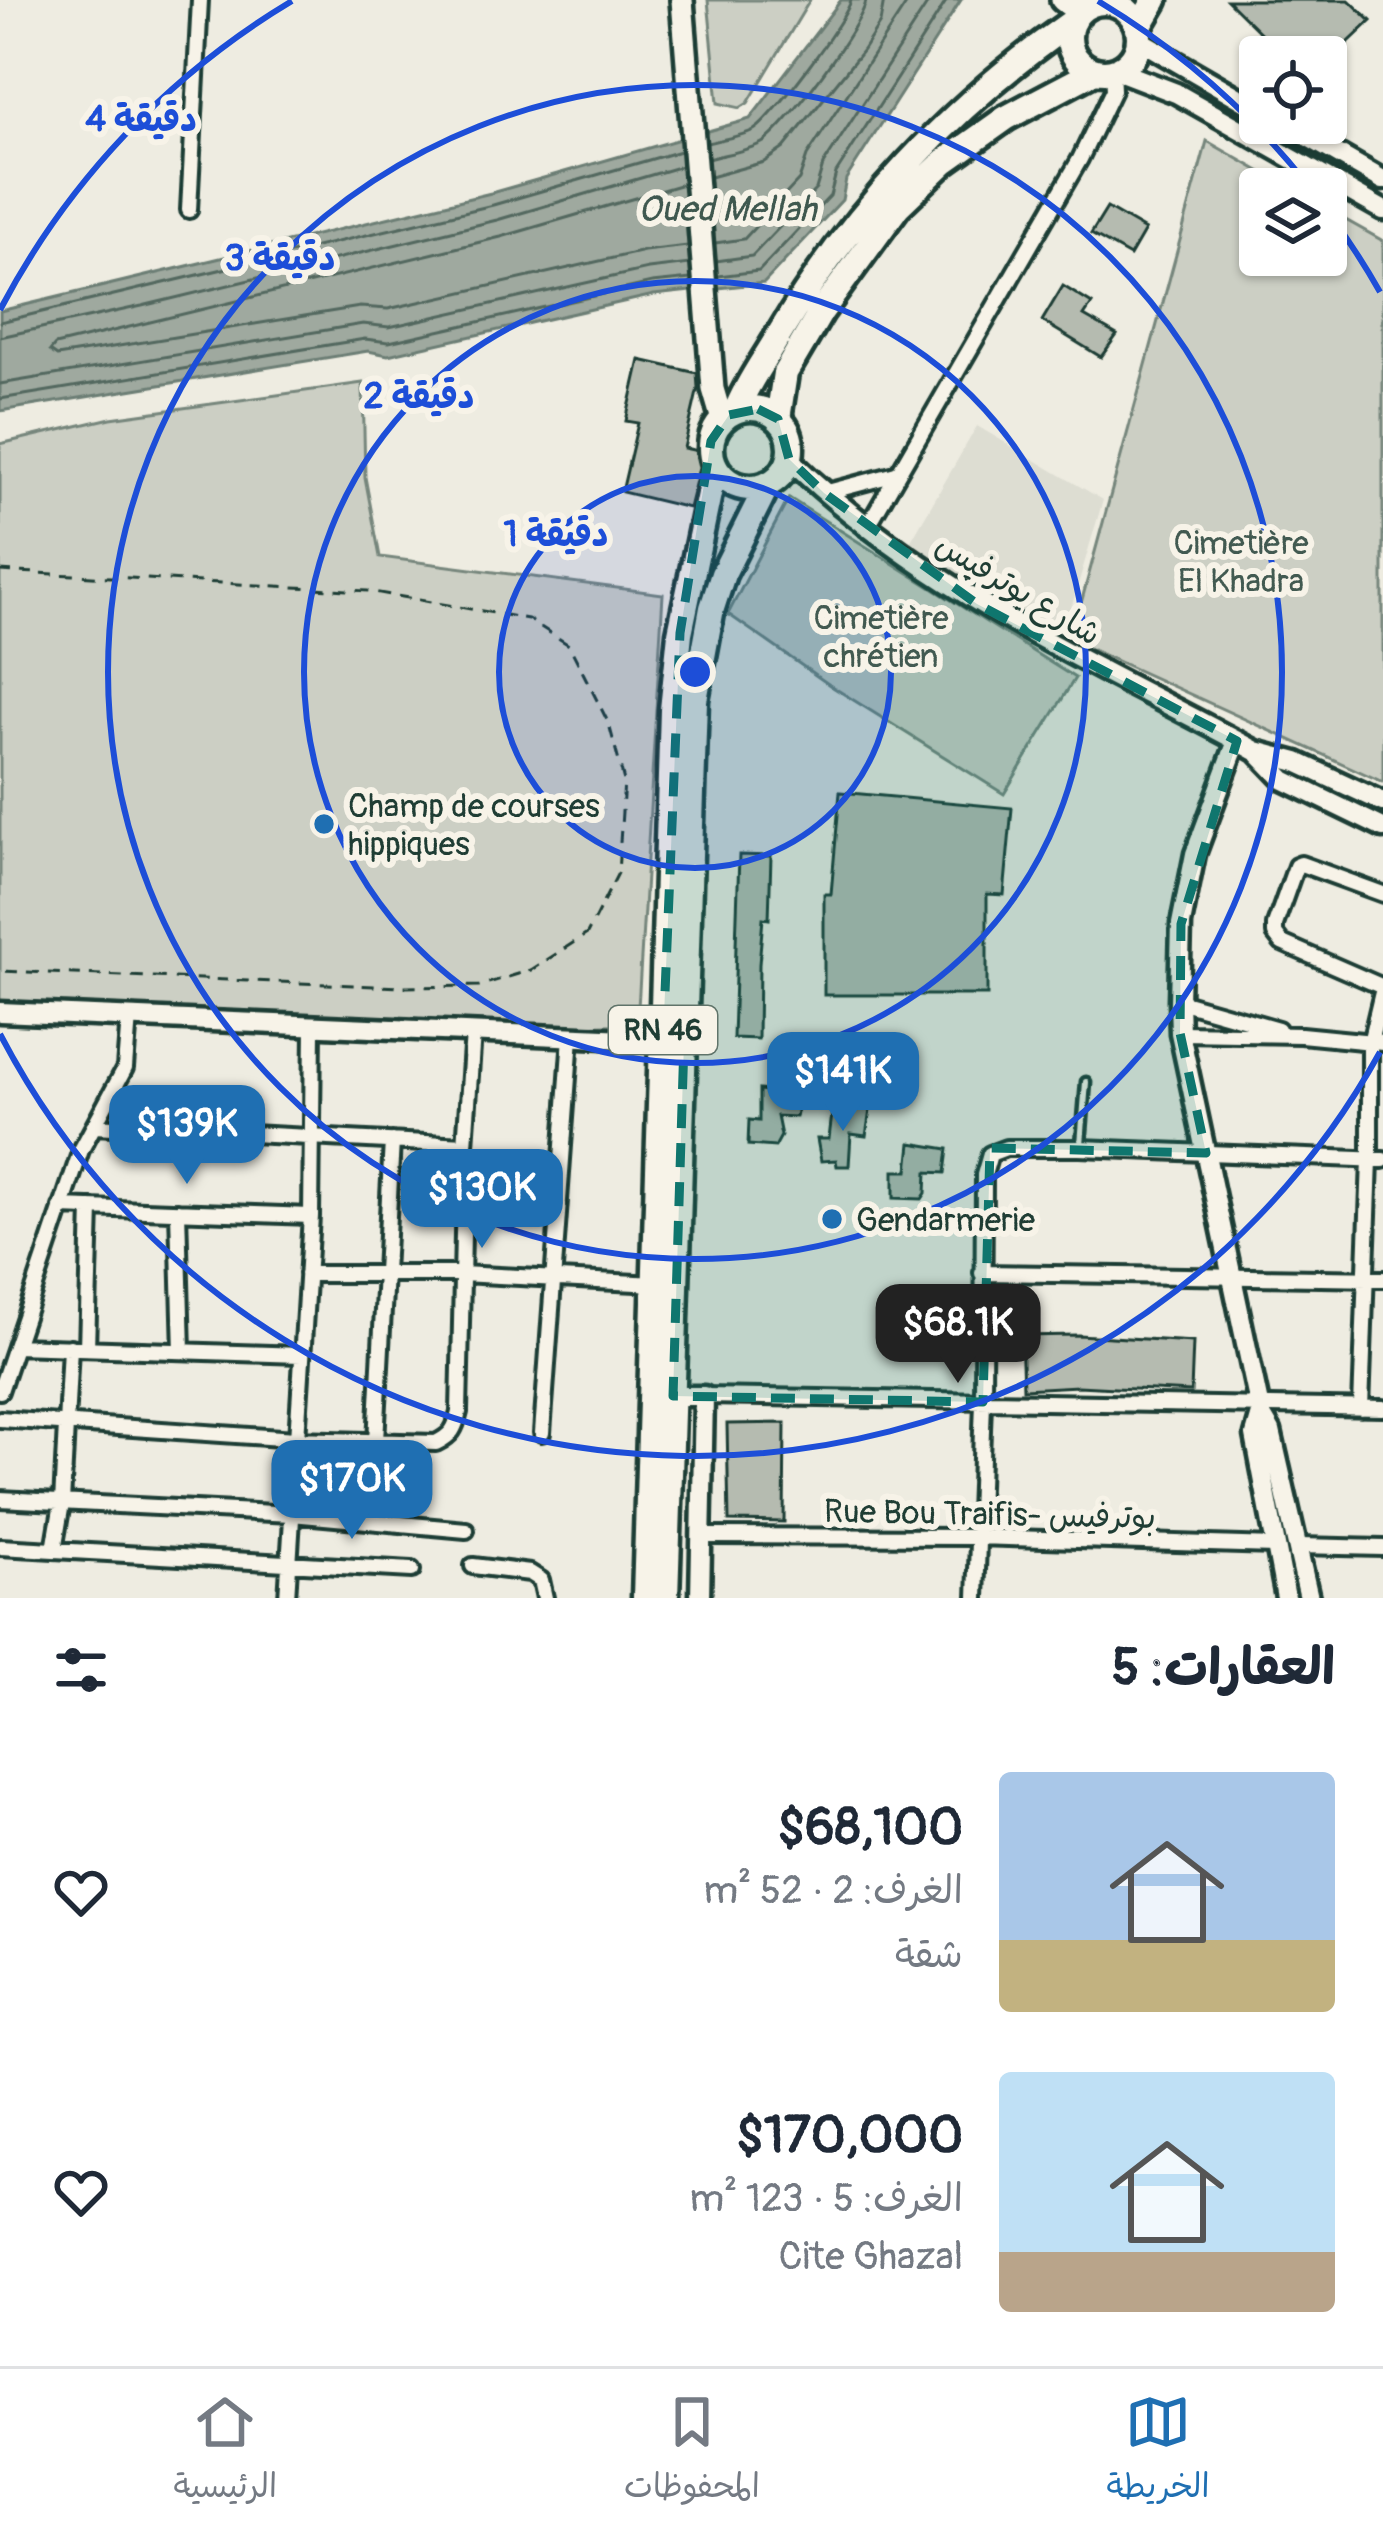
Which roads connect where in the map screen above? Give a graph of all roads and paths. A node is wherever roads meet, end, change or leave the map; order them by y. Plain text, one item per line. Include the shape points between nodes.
1 (200, 0) edge
2 (682, 0) edge
3 (1155, 0) edge
4 (1080, 8) edge
5 (1139, 35) junction
6 (1108, 71) junction
7 (1239, 97) edge
8 (1320, 144) edge
9 (1383, 180) edge
10 (189, 210) dead end
11 (1383, 210) edge
12 (729, 416) junction
13 (778, 419) junction
14 (789, 459) junction
15 (715, 465) junction
16 (896, 473) junction
17 (768, 484) junction
18 (824, 494) junction
19 (866, 529) junction
20 (0, 571) edge
21 (1237, 741) junction
22 (1256, 751) junction
23 (1383, 802) edge
24 (1383, 828) edge
25 (1383, 894) edge
26 (0, 971) edge
27 (1383, 988) edge
28 (1179, 1001) junction
29 (0, 1012) edge
30 (129, 1018) junction
31 (313, 1028) junction
32 (473, 1033) junction
33 (1180, 1033) junction
34 (1300, 1035) junction
35 (571, 1036) junction
36 (673, 1040) junction
37 (1377, 1043) edge
38 (1086, 1082) dead end
39 (94, 1126) junction
40 (314, 1138) junction
41 (392, 1142) junction
42 (465, 1145) junction
43 (1081, 1148) junction
44 (1206, 1153) junction
45 (1377, 1160) edge
46 (61, 1207) junction
47 (91, 1208) junction
48 (178, 1211) junction
49 (311, 1216) junction
50 (982, 1273) junction
51 (307, 1274) junction
52 (385, 1274) junction
53 (461, 1274) junction
54 (552, 1279) junction
55 (1234, 1279) junction
56 (1364, 1279) junction
57 (1383, 1280) edge
58 (656, 1284) junction
59 (15, 1346) junction
60 (70, 1347) junction
61 (87, 1348) junction
62 (182, 1352) junction
63 (301, 1355) junction
64 (0, 1390) edge
65 (673, 1396) junction
66 (704, 1396) junction
67 (983, 1402) junction
68 (1361, 1408) junction
69 (1383, 1408) edge
70 (1260, 1409) junction
71 (0, 1419) edge
72 (68, 1425) junction
73 (542, 1433) dead end
74 (295, 1438) junction
75 (376, 1441) junction
76 (0, 1499) edge
77 (62, 1503) junction
78 (292, 1514) junction
79 (466, 1529) dead end
80 (703, 1536) junction
81 (977, 1537) junction
82 (1275, 1546) junction
83 (1299, 1546) junction
84 (0, 1547) edge
85 (1383, 1548) edge
86 (54, 1550) junction
87 (288, 1562) junction
88 (473, 1566) dead end
89 (412, 1570) dead end
90 (287, 1598) edge
91 (545, 1598) edge
92 (645, 1598) edge
93 (666, 1598) edge
94 (700, 1598) edge
95 (976, 1598) edge
96 (1286, 1598) edge
97 (1310, 1598) edge

1 - 10 street
2 - 12 main road via 713,389
3 - 5 highway
4 - 5 highway via 1115,4 1134,18
4 - 6 highway via 1072,51 1085,67
4 - 12 highway via 881,191 792,312
5 - 6 highway via 1132,58
5 - 7 street
6 - 11 street via 1176,93
6 - 13 highway via 1006,118 898,206 784,373
6 - 16 street via 1108,102 1080,159
8 - 9 street
12 - 13 highway via 758,409
12 - 15 highway via 711,441
13 - 14 highway
14 - 17 highway
14 - 18 street, شارع بوترفيس
15 - 17 highway via 732,484
15 - 36 highway, RN 46 via 672,710
16 - 18 street
16 - 19 street
17 - 36 highway, RN 46 via 717,591 695,700
18 - 19 street, شارع بوترفيس
19 - 21 street, شارع بوترفيس via 977,604
20 - 26 path via 368,591 528,619 569,645 609,724 624,781 618,873 586,934 531,970 479,986
21 - 22 street, شارع بوترفيس
21 - 28 street via 1195,854 1180,924
22 - 23 street
22 - 24 street via 1284,780
25 - 27 street via 1301,864 1275,925 1282,943
27 - 37 street
28 - 33 street
28 - 34 street
29 - 30 street
30 - 31 street
30 - 39 street via 124,1069
31 - 32 street
31 - 40 street
32 - 35 street
32 - 42 street
33 - 34 street
33 - 44 street
34 - 37 street
35 - 36 street
35 - 54 street
36 - 58 highway, RN 46
36 - 65 highway, RN 46
37 - 45 street
38 - 43 lane
39 - 40 street
39 - 46 street
40 - 41 street
40 - 49 street
41 - 42 street
41 - 52 street
42 - 53 street
43 - 44 street
43 - 50 street via 990,1154
44 - 45 street
44 - 55 street
45 - 56 street
46 - 47 street
46 - 59 street
47 - 48 street
47 - 61 street
48 - 49 street
48 - 62 street
49 - 51 street
50 - 55 street
50 - 67 street
51 - 52 street
51 - 63 street
52 - 53 street
52 - 75 street
53 - 54 street
53 - 75 street via 455,1430 436,1443
54 - 58 street
54 - 73 street
55 - 56 street
55 - 70 street
56 - 57 street
56 - 68 street
58 - 92 highway, RN 46
59 - 60 street
59 - 64 street
60 - 61 street
60 - 72 street
61 - 62 street
62 - 63 street
63 - 74 street
65 - 66 street
65 - 93 highway, RN 46
66 - 67 street
66 - 80 street
67 - 70 street
67 - 81 street
68 - 69 street
68 - 70 street
70 - 82 street via 1255,1435
70 - 83 street
71 - 72 street
72 - 74 street
72 - 77 street
74 - 75 street
74 - 78 street
76 - 77 street
77 - 78 street
77 - 86 street
78 - 79 street
78 - 87 street
80 - 81 street, Rue Bou Traifis- بوترفيس
80 - 94 street
81 - 82 street, Rue Bou Traifis- بوترفيس
81 - 95 street
82 - 96 street
83 - 85 street
83 - 97 street
84 - 86 street
86 - 87 street
87 - 89 street
87 - 90 street
88 - 91 street via 530,1573

